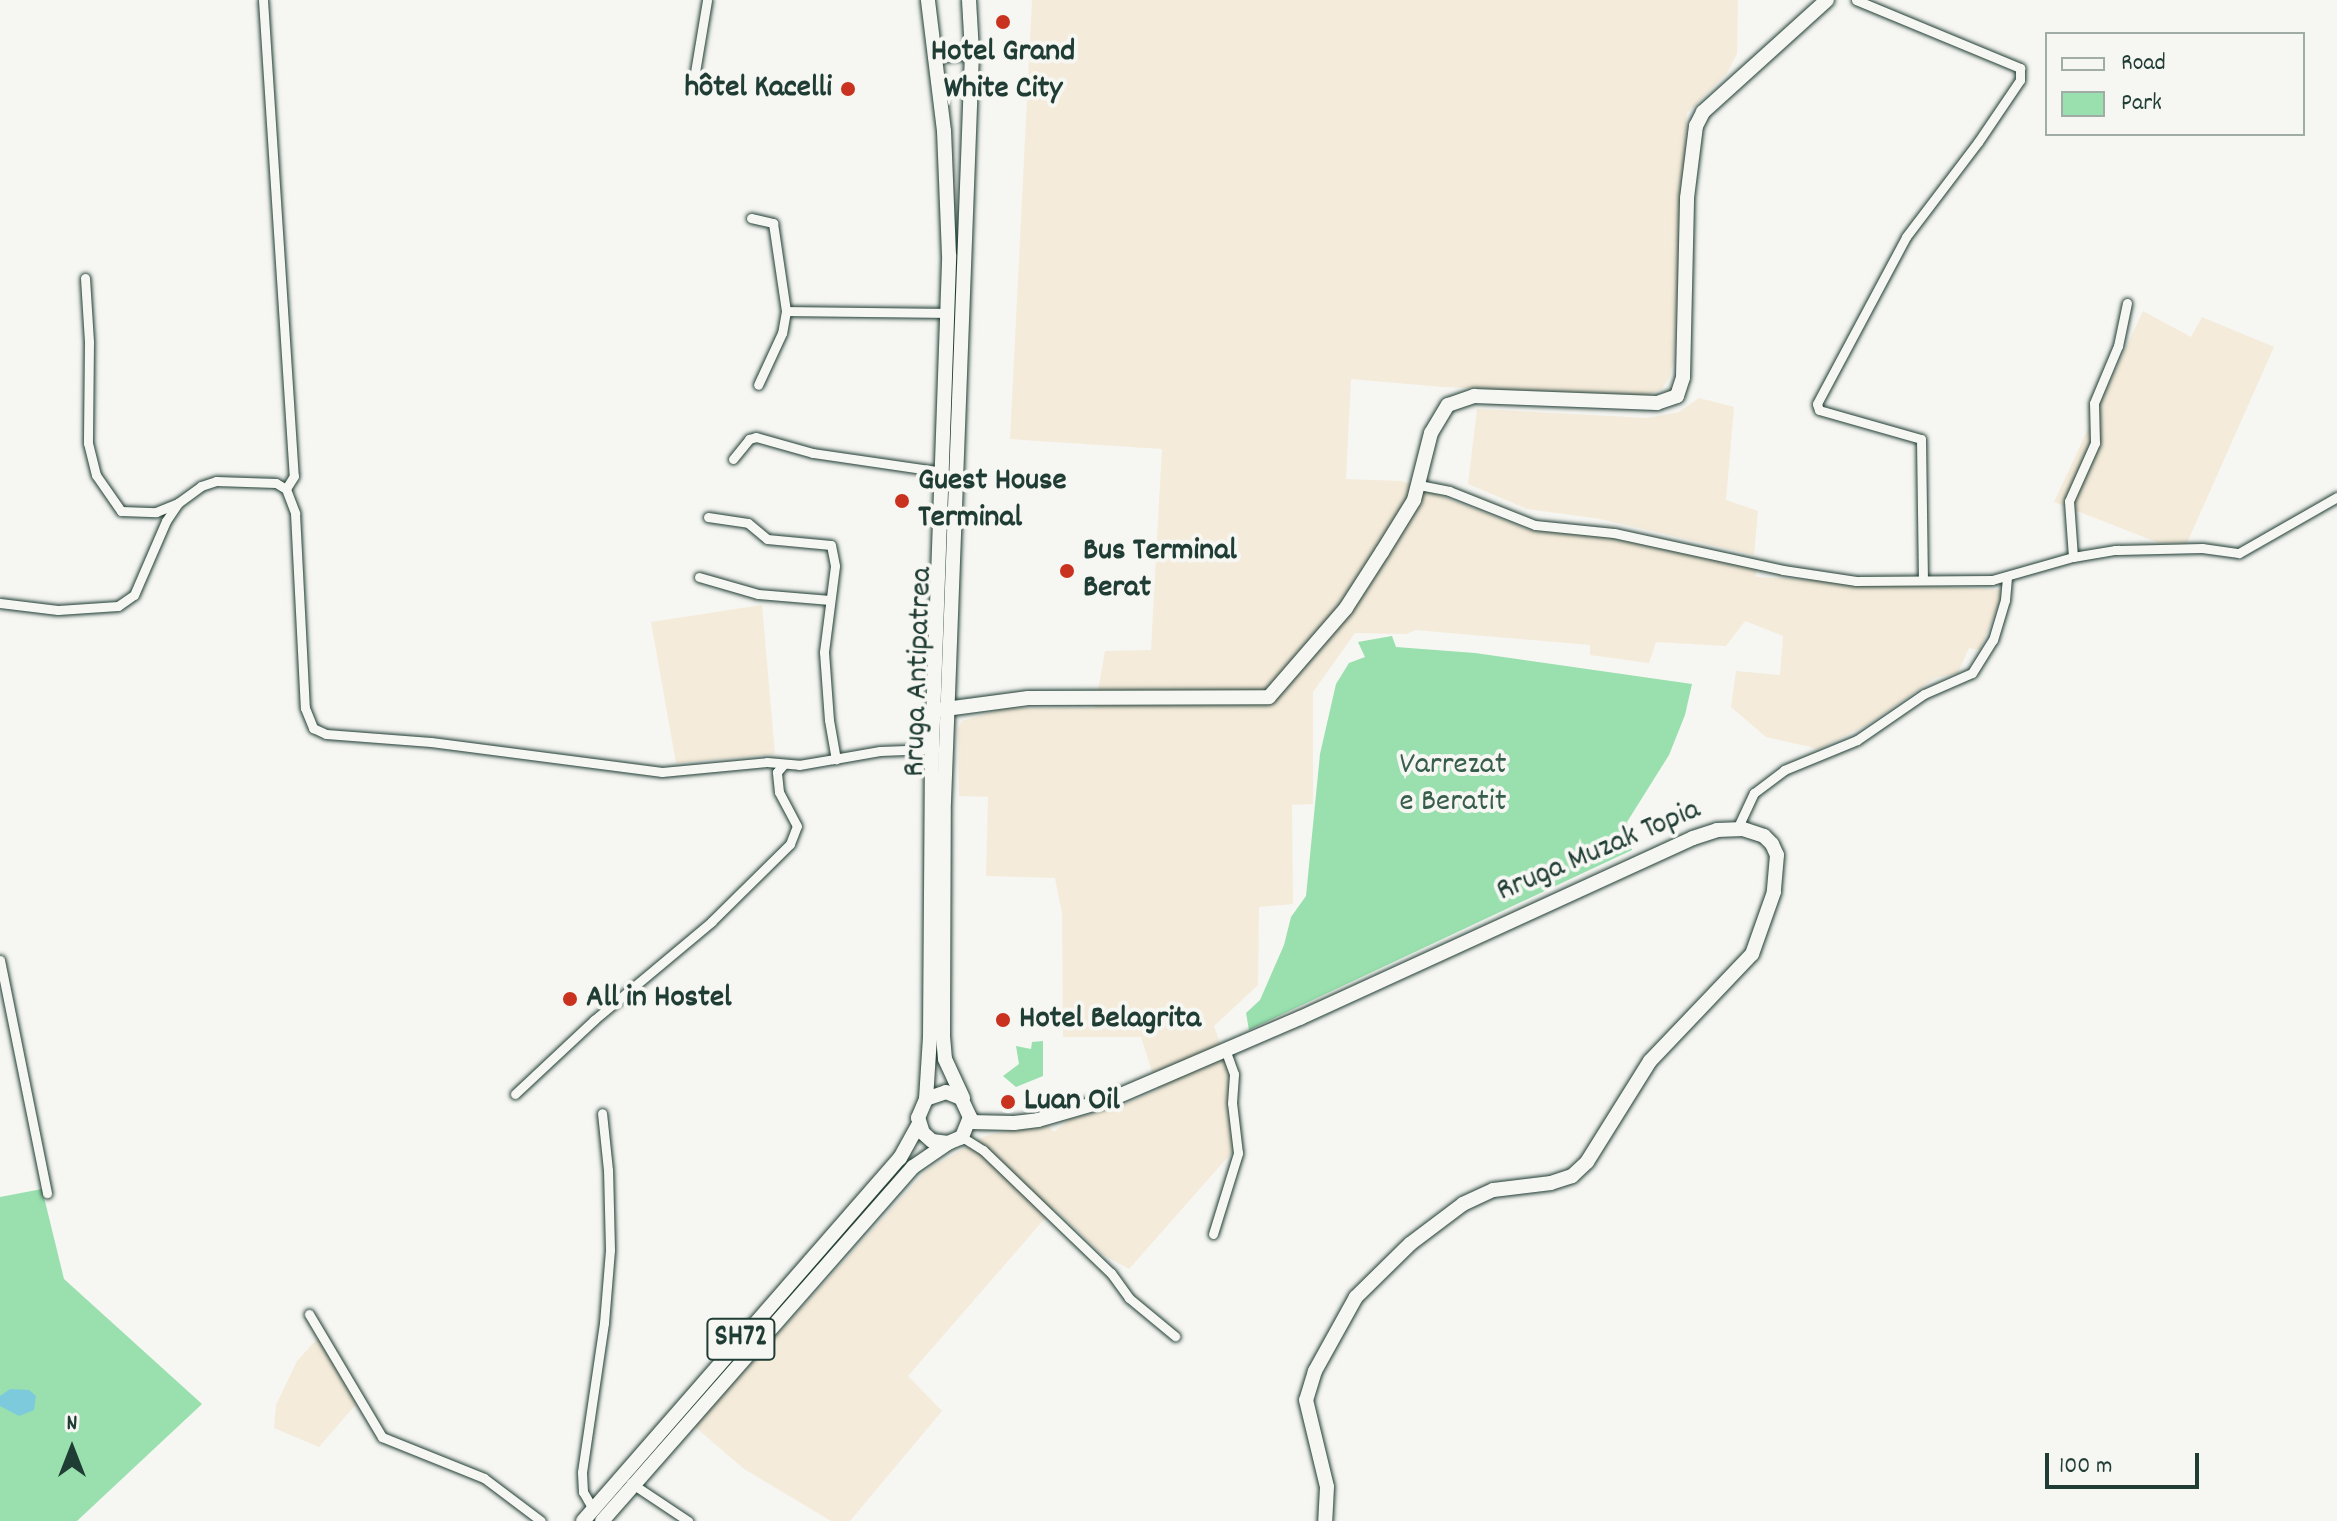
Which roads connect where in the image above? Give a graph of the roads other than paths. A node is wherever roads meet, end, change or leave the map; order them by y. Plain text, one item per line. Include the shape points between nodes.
1 (263, 0) edge
2 (707, 0) edge
3 (928, 0) edge
4 (969, 0) edge
5 (1827, 0) edge
6 (1856, 0) edge
7 (972, 52) junction
8 (935, 56) junction
9 (693, 84) dead end
10 (751, 218) dead end
11 (956, 255) junction
12 (85, 278) dead end
13 (2127, 303) dead end
14 (786, 311) junction
15 (947, 313) junction
16 (758, 385) dead end
17 (733, 459) dead end
18 (948, 472) junction
19 (1419, 485) junction
20 (286, 489) junction
21 (2337, 497) edge
22 (178, 503) junction
23 (708, 517) dead end
24 (2073, 557) junction
25 (699, 577) dead end
26 (2007, 577) junction
27 (1923, 580) junction
28 (0, 593) edge
29 (830, 600) junction
30 (5, 603) edge
31 (941, 710) junction
32 (932, 749) junction
33 (836, 759) junction
34 (783, 765) junction
35 (1737, 829) junction
36 (939, 906) junction
37 (0, 960) edge
38 (1225, 1049) junction
39 (515, 1094) dead end
40 (926, 1099) junction
41 (965, 1102) junction
42 (602, 1113) dead end
43 (970, 1122) junction
44 (919, 1124) junction
45 (962, 1137) junction
46 (948, 1143) junction
47 (47, 1193) dead end
48 (1213, 1234) dead end
49 (309, 1314) dead end
50 (1175, 1336) dead end
51 (628, 1480) junction
52 (598, 1515) edge
53 (541, 1521) edge
54 (583, 1521) edge
55 (688, 1521) edge
56 (1325, 1521) edge

1 - 20 street via 294,476
2 - 9 street
3 - 8 main road, Rruga Antipatrea / SH72
4 - 7 main road, Rruga Antipatrea / SH72
5 - 19 main road via 1703,112 1696,126 1687,198 1683,377 1677,396 1657,403 1459,399 1448,405 1431,433
6 - 27 street via 2017,64 2021,74 1978,142 1906,237 1817,404 1819,410 1921,439
7 - 8 main road
7 - 11 main road, Rruga Antipatrea / SH72
8 - 11 main road, Rruga Antipatrea / SH72
10 - 14 street via 773,223
11 - 15 main road, Rruga Antipatrea / SH72
11 - 18 main road, Rruga Antipatrea / SH72
12 - 22 street via 88,443 96,475 121,511 156,512
13 - 24 street via 2118,346 2094,403 2095,443 2069,501
14 - 15 street
14 - 16 street via 782,333
15 - 18 main road, Rruga Antipatrea / SH72
17 - 18 street via 756,437 813,453
18 - 31 main road, Rruga Antipatrea / SH72
19 - 27 street via 1449,491 1535,525 1614,533 1840,580
19 - 31 main road via 1346,608 1269,697 1028,698
20 - 22 street via 276,483 216,481
20 - 34 street via 295,513 305,708 313,728 326,734 662,772
21 - 24 street via 2239,553 2136,549
22 - 30 street via 134,595 118,606 58,610
23 - 29 street via 748,523 767,539 831,545 835,566
24 - 26 street
25 - 29 street via 758,594
26 - 27 street
26 - 35 street via 1993,640 1977,668 1924,694 1857,740 1784,770 1754,793
28 - 30 street
29 - 33 street via 824,652
31 - 32 main road, Rruga Antipatrea / SH72
31 - 36 main road, Rruga Antipatrea / SH72
32 - 33 street
32 - 36 main road, Rruga Antipatrea / SH72
33 - 34 street
34 - 39 street via 777,772 779,792 797,826 790,844 711,922
35 - 38 main road, Rruga Muzak Topia via 1717,830 1643,858
35 - 56 main road, Rruga Muzak Topia via 1764,836 1777,855 1774,892 1752,954 1650,1061 1587,1162 1572,1176 1493,1190 1463,1204 1384,1266 1339,1323 1306,1400 1325,1472
36 - 40 main road, Rruga Antipatrea / SH72
36 - 41 main road, Rruga Antipatrea / SH72 via 945,1059
37 - 47 street
38 - 43 main road, Rruga Muzak Topia via 1114,1098 1026,1122
38 - 48 street via 1234,1074 1238,1153
40 - 41 main road via 946,1092
40 - 44 main road, Rruga Antipatrea / SH72
41 - 43 main road, Rruga Antipatrea / SH72
42 - 52 street via 610,1250 582,1472 583,1492
43 - 45 main road
44 - 46 main road via 932,1141
44 - 51 main road, Rruga Antipatrea / SH72 via 900,1158
45 - 46 main road, Rruga Antipatrea / SH72
45 - 50 street via 983,1150 1111,1273 1129,1298
46 - 51 main road, Rruga Antipatrea / SH72 via 913,1167
49 - 53 street via 382,1437 484,1478
51 - 52 main road, Rruga Antipatrea / SH72
51 - 55 street
52 - 54 main road, Rruga Antipatrea / SH72

